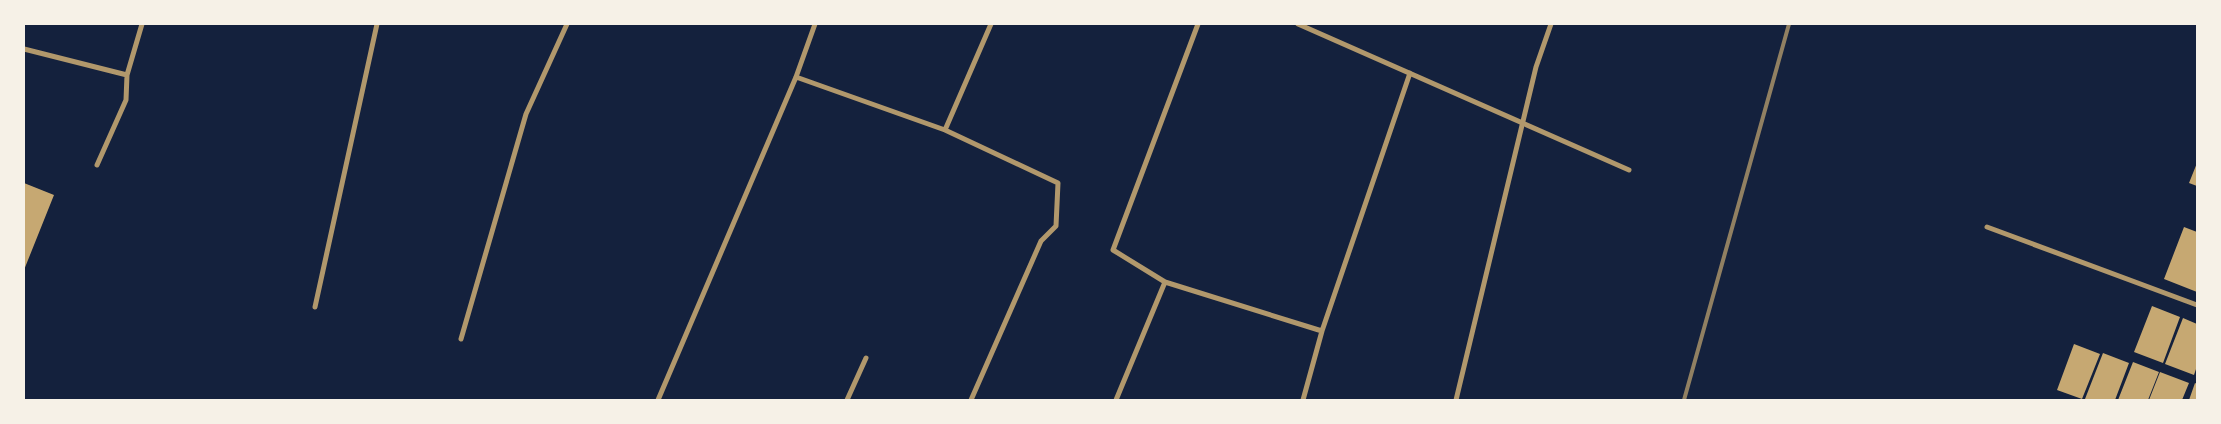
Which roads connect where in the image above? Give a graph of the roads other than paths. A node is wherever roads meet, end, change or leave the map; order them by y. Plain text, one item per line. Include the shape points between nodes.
1 (142, 24) edge
2 (376, 24) edge
3 (567, 24) edge
4 (815, 24) edge
5 (991, 24) edge
6 (1198, 24) edge
7 (1298, 24) edge
8 (1551, 24) edge
9 (24, 49) edge
10 (1410, 73) junction
11 (127, 75) junction
12 (796, 77) junction
13 (1524, 123) junction
14 (945, 130) junction
15 (97, 165) dead end
16 (1629, 170) dead end
17 (1987, 227) dead end
18 (1165, 282) junction
19 (2197, 305) edge
20 (315, 307) dead end
21 (1322, 331) junction
22 (461, 339) dead end
23 (866, 358) dead end
24 (658, 400) edge
25 (847, 400) edge
26 (971, 400) edge
27 (1116, 400) edge
28 (1302, 400) edge
29 (1456, 400) edge

1 - 11 street
2 - 20 street
3 - 22 street via 526,114
4 - 12 street
5 - 14 street
6 - 18 street via 1113,250
7 - 10 street
8 - 13 street via 1536,67
9 - 11 street
10 - 13 street
10 - 21 street
11 - 15 street via 126,100
12 - 14 street
12 - 24 street
13 - 16 street
13 - 29 street
14 - 26 street via 1058,183 1056,226 1041,241
17 - 19 street
18 - 21 street
18 - 27 street
21 - 28 street
23 - 25 street

